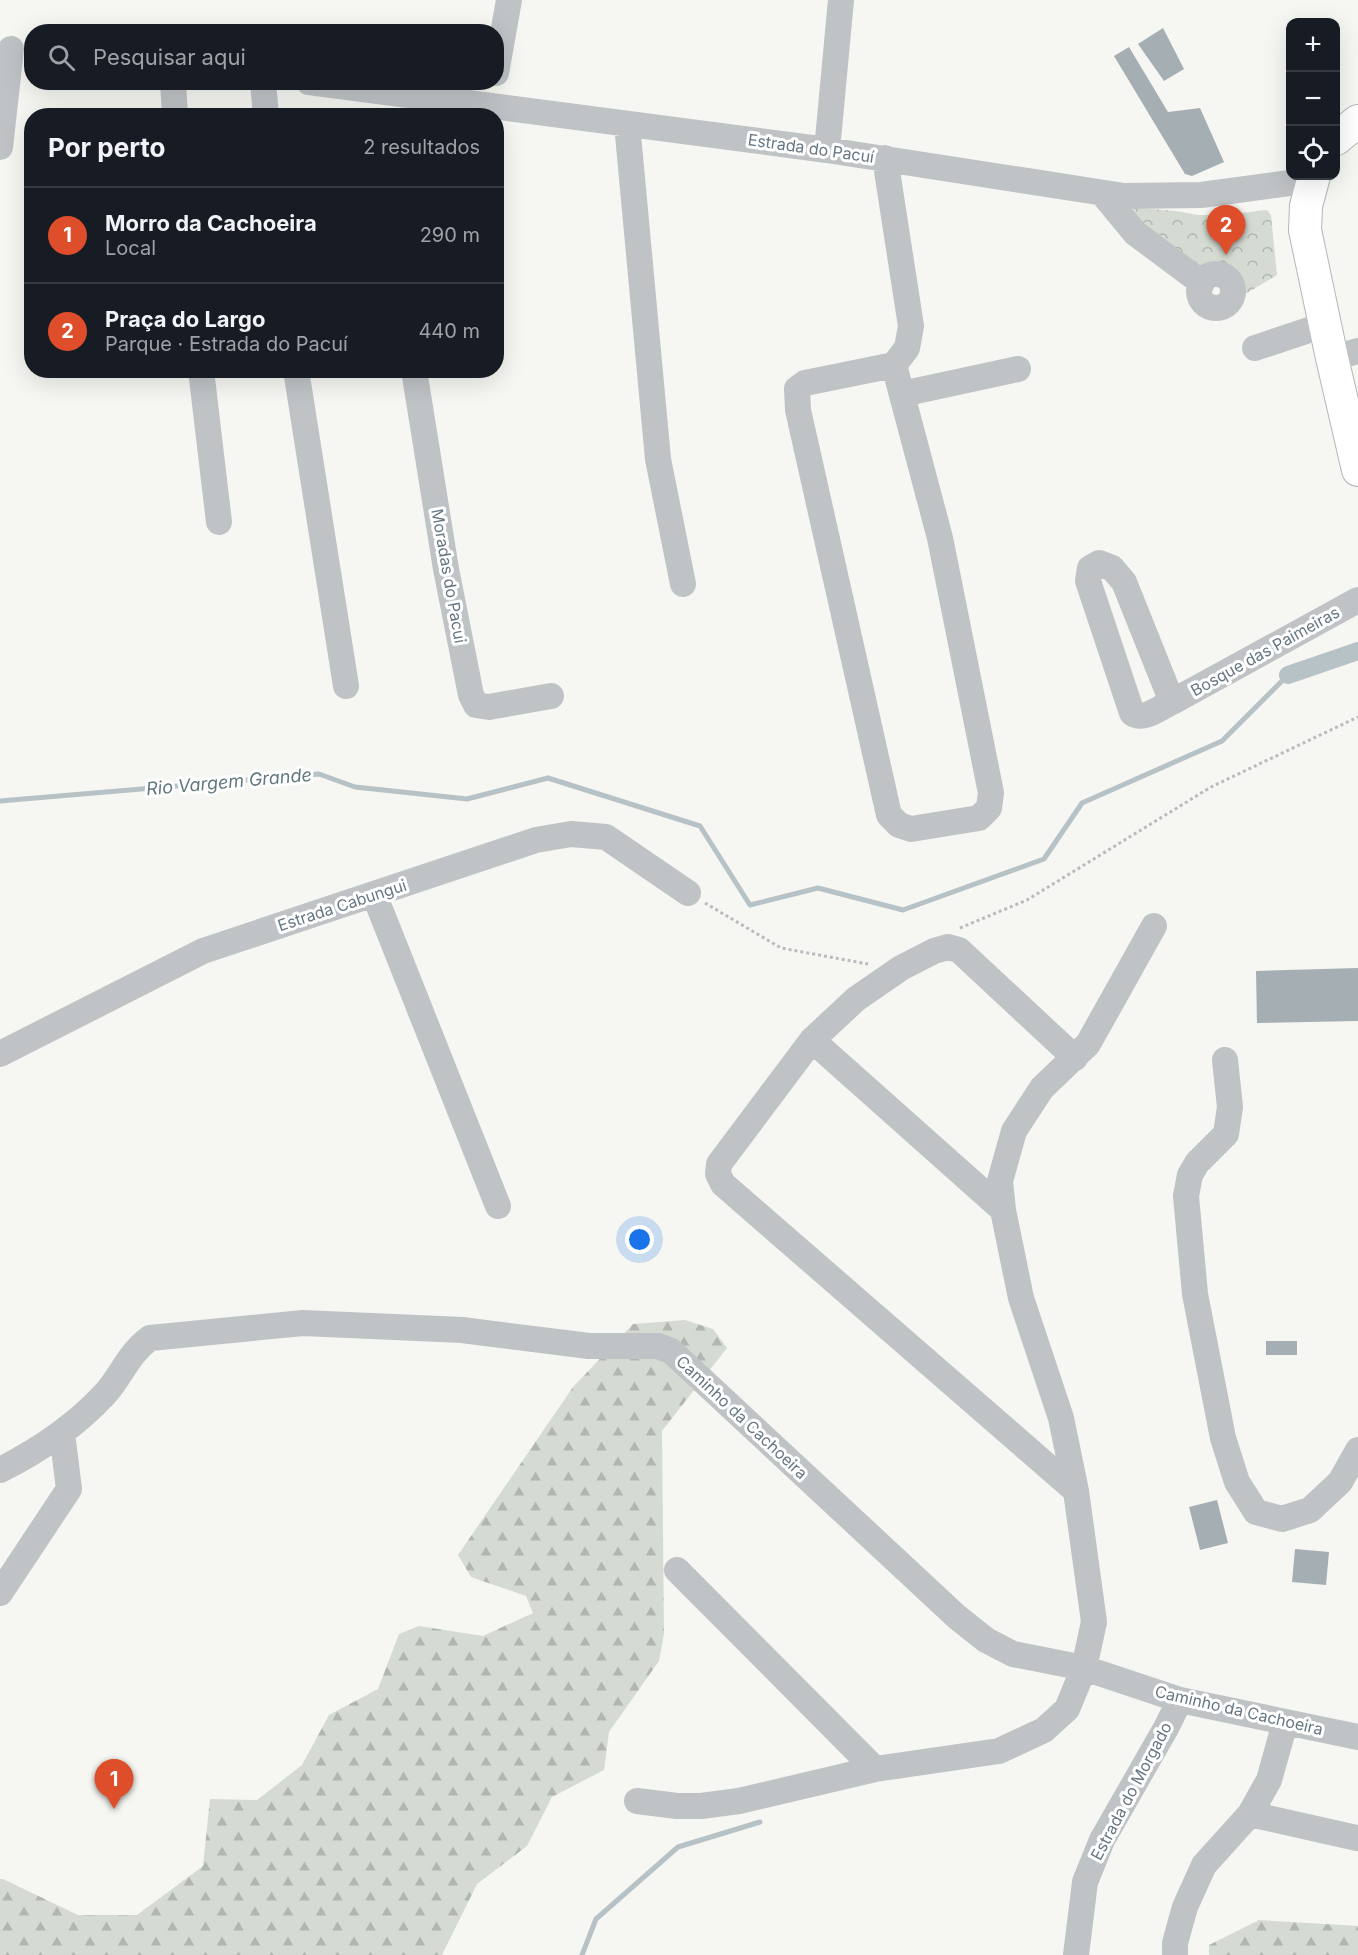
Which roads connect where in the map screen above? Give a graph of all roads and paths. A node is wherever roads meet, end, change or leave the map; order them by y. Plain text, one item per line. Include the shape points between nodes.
1 (509, 0) edge
2 (841, 0) edge
3 (504, 28) edge
4 (14, 49) edge
5 (173, 90) edge
6 (264, 90) edge
7 (337, 90) edge
8 (493, 95) edge
9 (386, 104) edge
10 (175, 108) edge
11 (265, 108) edge
12 (1358, 121) edge
13 (627, 124) junction
14 (1340, 135) edge
15 (0, 147) edge
16 (827, 150) junction
17 (885, 158) junction
18 (1300, 180) edge
19 (1312, 180) edge
20 (1102, 193) junction
21 (1202, 283) dead end
22 (1324, 325) junction
23 (1254, 348) dead end
24 (1345, 354) edge
25 (894, 364) junction
26 (1018, 369) dead end
27 (202, 378) edge
28 (297, 378) edge
29 (415, 378) edge
30 (902, 394) junction
31 (1358, 470) edge
32 (219, 522) dead end
33 (683, 584) dead end
34 (1358, 600) edge
35 (346, 686) dead end
36 (551, 696) dead end
37 (1172, 702) junction
38 (1358, 717) edge
39 (688, 892) joint
40 (374, 894) junction
41 (1154, 926) dead end
42 (953, 930) dead end
43 (869, 965) dead end
44 (812, 1040) junction
45 (0, 1054) edge
46 (1075, 1058) junction
47 (1225, 1060) dead end
48 (498, 1206) dead end
49 (1003, 1210) junction
50 (62, 1433) junction
51 (1358, 1449) edge
52 (0, 1470) edge
53 (1076, 1491) junction
54 (677, 1570) dead end
55 (0, 1593) edge
56 (1084, 1668) junction
57 (1180, 1700) junction
58 (1285, 1723) junction
59 (1358, 1737) edge
60 (875, 1769) junction
61 (637, 1801) dead end
62 (1250, 1814) junction
63 (1357, 1838) edge
64 (1076, 1955) edge
65 (1174, 1955) edge

1 - 3 street
2 - 16 street
4 - 15 street
5 - 10 street
6 - 11 street
7 - 9 street, Estrada do Pacuí
8 - 9 street, Estrada do Pacuí
8 - 13 street, Estrada do Pacuí
12 - 14 main road
13 - 16 street, Estrada do Pacuí
13 - 33 street via 658,459
16 - 17 street, Estrada do Pacuí
17 - 20 street, Estrada do Pacuí
17 - 25 street via 911,326 907,348
18 - 20 street, Estrada do Pacuí via 1201,195
19 - 22 main road via 1305,230
20 - 21 street via 1136,233
22 - 23 street
22 - 24 main road
24 - 31 main road
25 - 30 street
25 - 30 street via 805,383 797,389 798,410 889,815 899,825 911,829 979,818 989,808 991,793 940,538
26 - 30 street
27 - 32 street
28 - 35 street
29 - 36 street, Moradas do Pacui via 471,695 476,705 489,707
34 - 37 street, Bosque das Paimeiras
37 - 37 street, Bosque das Paimeiras via 1142,717 1132,713 1088,581 1090,568 1100,563 1112,568 1124,582
38 - 42 path via 1211,787 1027,900
39 - 40 street, Estrada Cabungui via 606,837 571,834 536,840
39 - 43 path via 781,948
40 - 45 street, Estrada Cabungui via 203,951
40 - 48 street
41 - 46 street via 1088,1044
44 - 46 street via 865,993 901,968 948,947 959,950
44 - 49 street
44 - 53 street via 718,1164 723,1184
46 - 49 street via 1042,1088 1014,1131 1000,1181
47 - 51 street via 1230,1107 1226,1134 1197,1163 1186,1196 1195,1294 1223,1438 1237,1482 1256,1512 1282,1519 1310,1510 1340,1482
49 - 53 street via 1021,1298 1061,1418
50 - 52 street, Caminho da Cachoeira
50 - 55 street via 69,1489
50 - 56 street, Caminho da Cachoeira via 105,1395 136,1348 150,1338 303,1323 462,1330 589,1346 658,1346 671,1351 986,1640 1013,1654
53 - 56 street via 1094,1622
54 - 60 street
56 - 57 street, Caminho da Cachoeira
56 - 60 street via 1067,1709 1044,1730 999,1751
57 - 58 street, Caminho da Cachoeira
57 - 64 street, Estrada do Morgado via 1102,1840 1085,1882
58 - 59 street, Caminho da Cachoeira
58 - 62 street via 1269,1780
60 - 61 street via 740,1801 677,1806
62 - 63 street
62 - 65 street via 1204,1865 1185,1907

